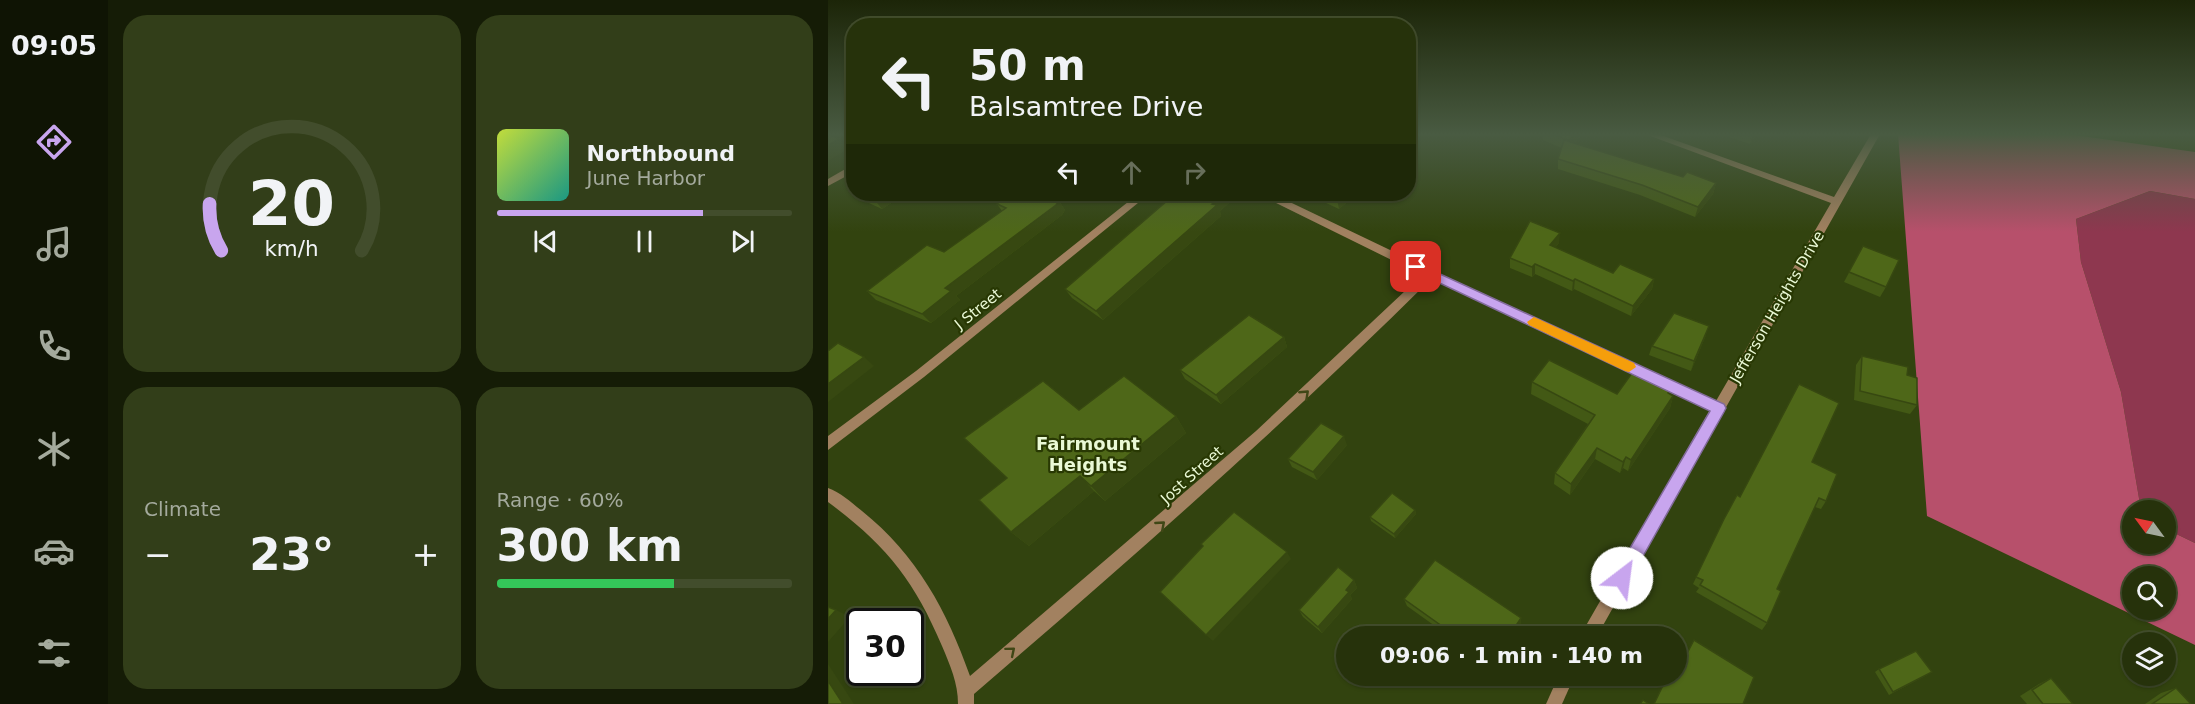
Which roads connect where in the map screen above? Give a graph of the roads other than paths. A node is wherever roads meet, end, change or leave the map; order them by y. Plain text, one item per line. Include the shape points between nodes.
1 (1741, 167) edge
2 (1856, 167) edge
3 (846, 172) edge
4 (828, 183) edge
5 (1135, 201) edge
6 (1280, 201) edge
7 (1836, 201) junction
8 (1430, 274) junction
9 (1719, 408) junction
10 (828, 444) edge
11 (828, 494) edge
12 (1594, 626) edge
13 (1562, 686) edge
14 (966, 696) edge
15 (1554, 704) edge

1 - 7 street
2 - 7 street, Jefferson Heights Drive
3 - 4 street
5 - 10 street, J Street
6 - 8 street
7 - 9 street, Jefferson Heights Drive
8 - 9 street
14 -> 8 street, Jost Street via 1164,523
9 - 12 street, Jefferson Heights Drive
11 - 14 street via 886,538 908,564 930,599
13 - 15 street

